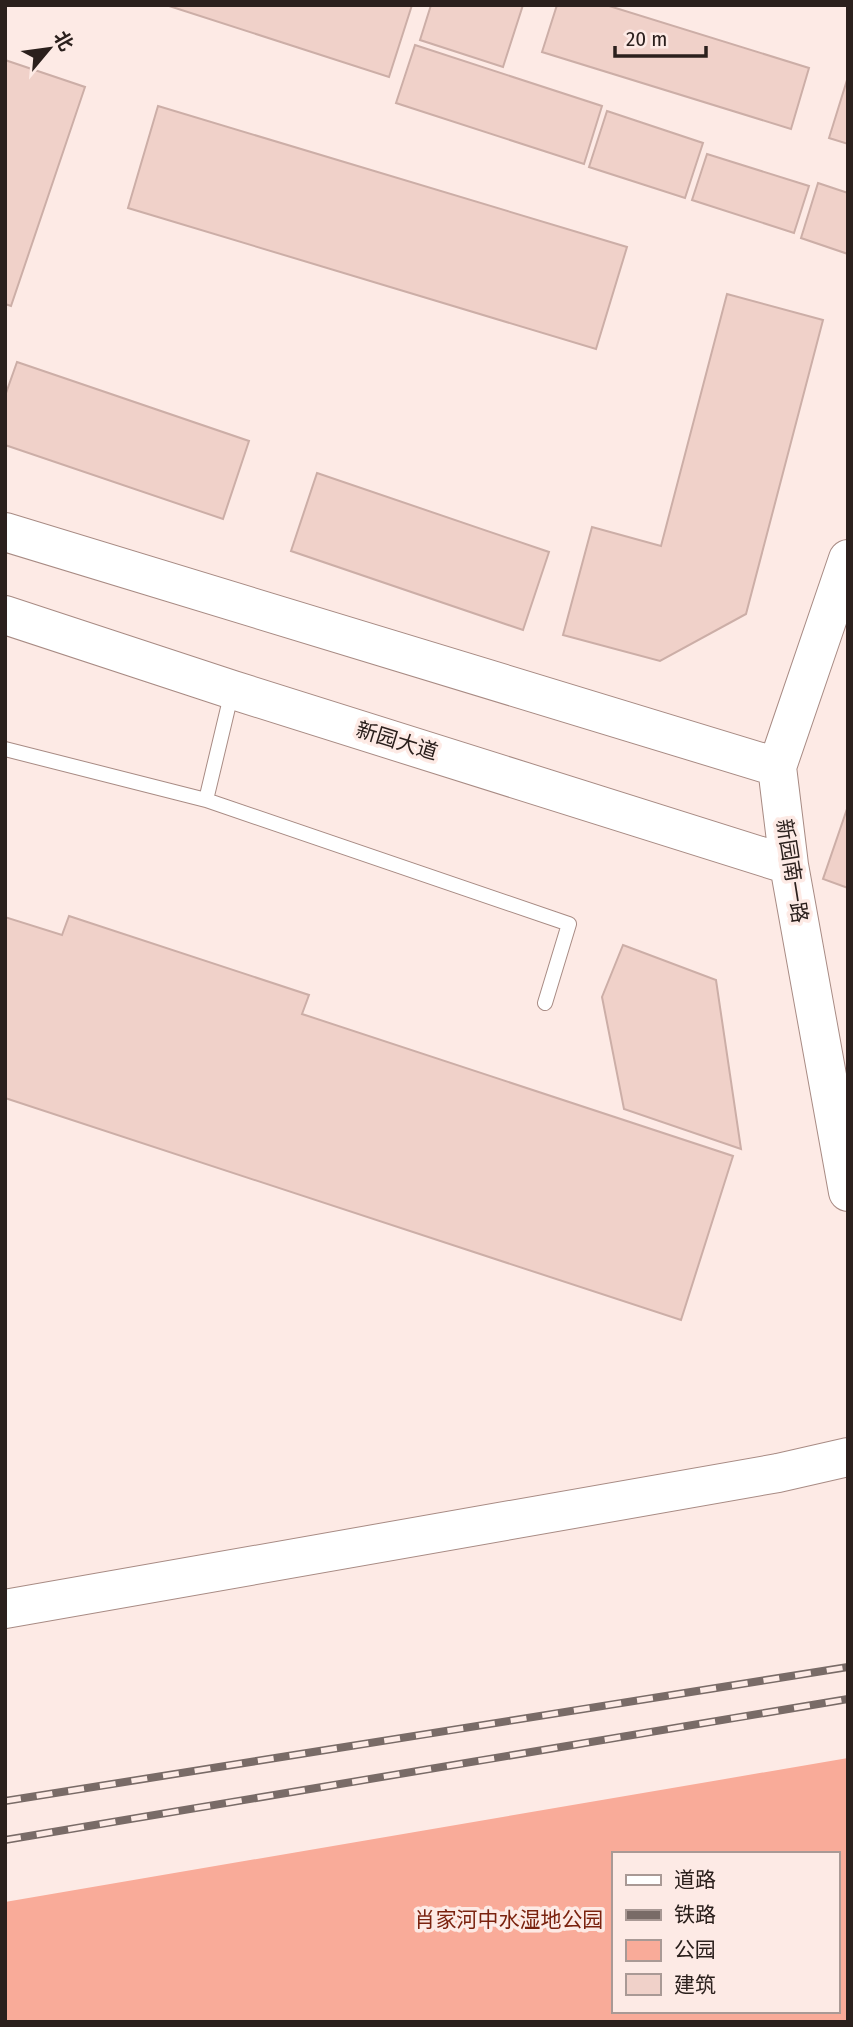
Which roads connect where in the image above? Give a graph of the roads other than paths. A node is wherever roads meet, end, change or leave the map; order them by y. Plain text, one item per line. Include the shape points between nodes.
1 (5, 531) edge
2 (848, 559) edge
3 (5, 615) edge
4 (233, 690) junction
5 (5, 748) edge
6 (777, 767) junction
7 (206, 800) junction
8 (789, 865) junction
9 (545, 1003) dead end
10 (848, 1192) edge
11 (848, 1457) edge
12 (5, 1609) edge

1 - 6 street
2 - 6 street, 新园南一路
3 - 4 street, 新园大道
4 - 7 lane
4 - 8 street, 新园大道
5 - 7 lane
6 - 8 street, 新园南一路
7 - 9 lane via 569,924
8 - 10 street, 新园南一路
11 - 12 street

